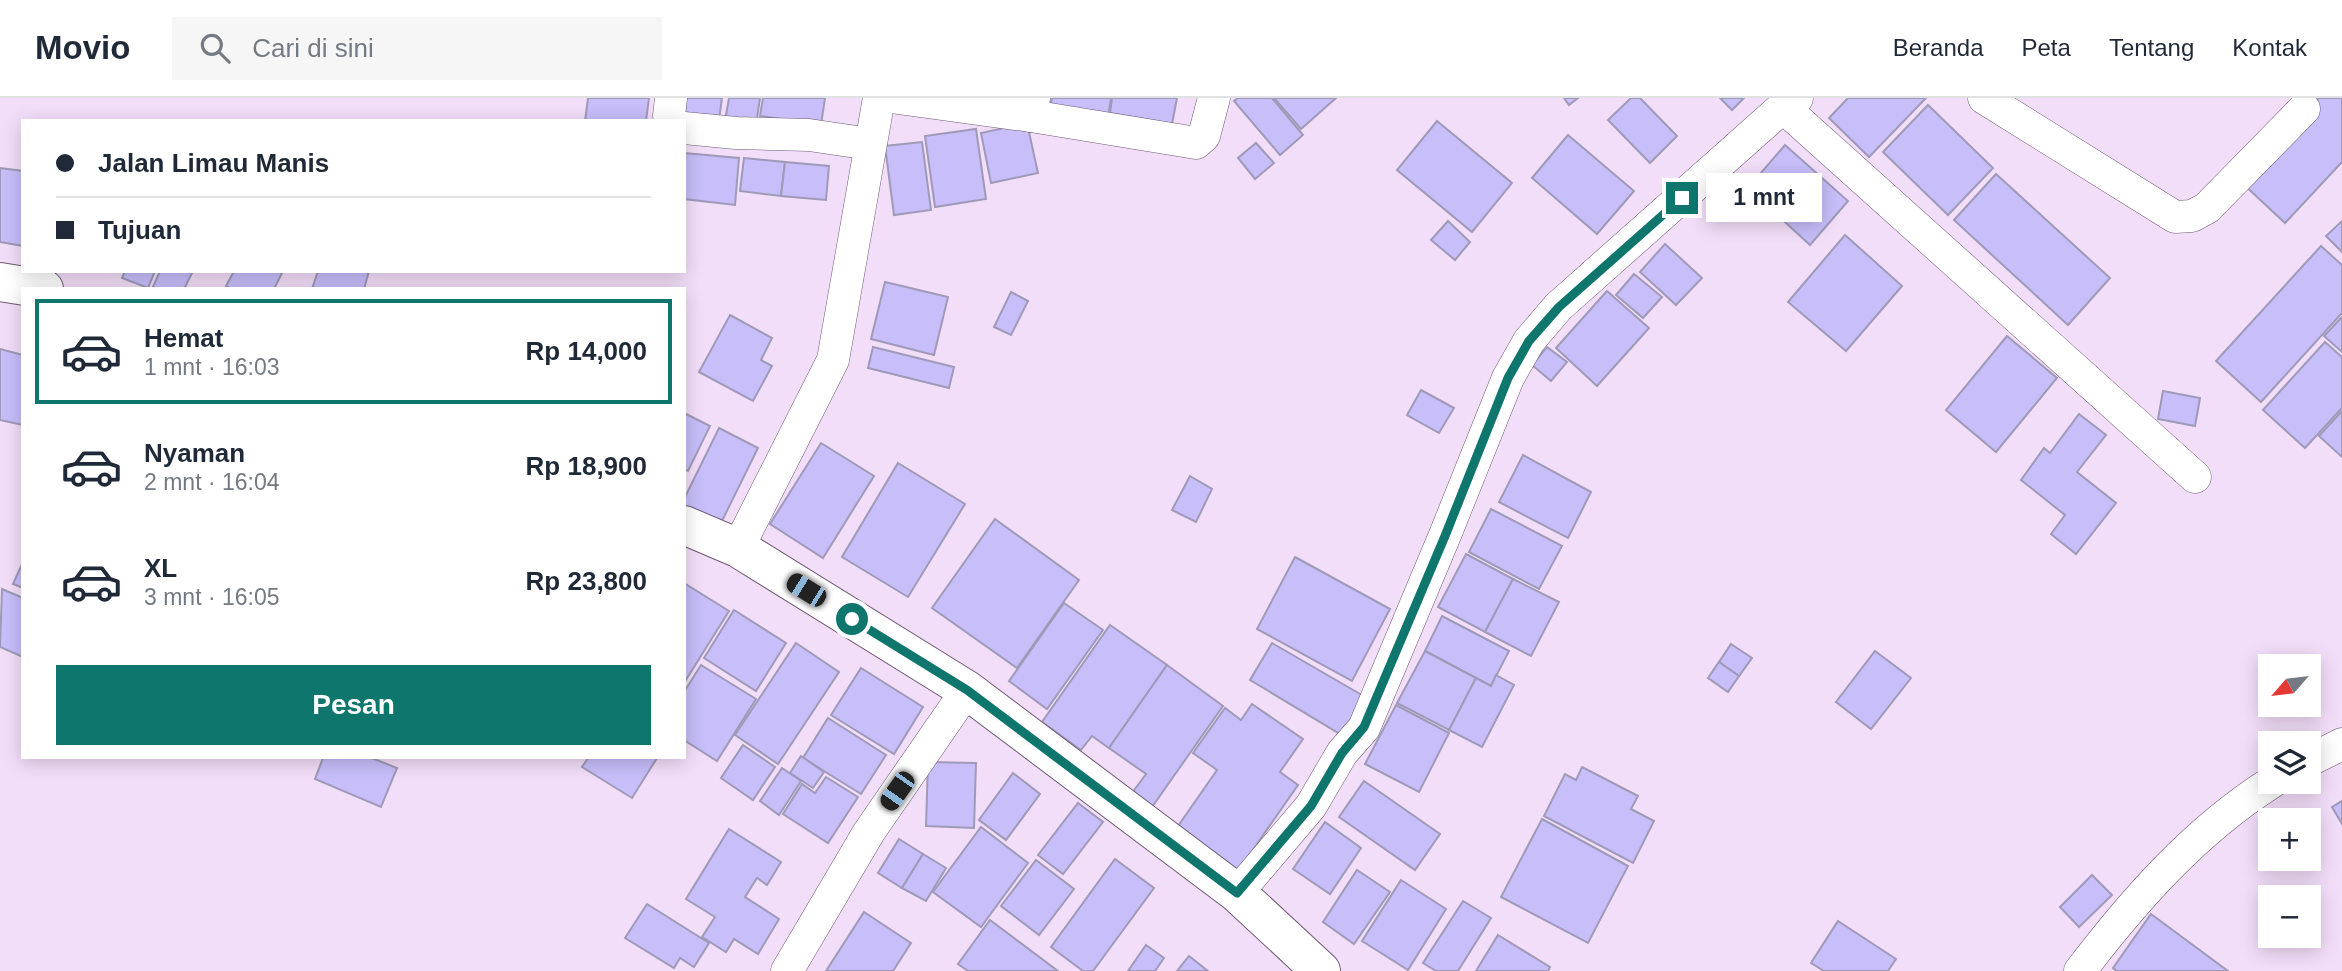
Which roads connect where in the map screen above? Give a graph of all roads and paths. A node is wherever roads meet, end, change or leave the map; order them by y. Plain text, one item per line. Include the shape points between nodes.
1 (671, 98) edge
2 (879, 98) edge
3 (898, 98) edge
4 (1214, 98) edge
5 (1984, 98) edge
6 (1790, 103) edge
7 (1032, 107) edge
8 (2304, 109) dead end
9 (671, 119) edge
10 (686, 128) edge
11 (870, 144) junction
12 (0, 282) edge
13 (31, 287) edge
14 (2195, 477) dead end
15 (686, 525) edge
16 (738, 548) junction
17 (967, 690) junction
18 (2342, 744) edge
19 (2321, 754) edge
20 (2258, 792) edge
21 (1237, 893) junction
22 (789, 970) edge
23 (1321, 971) edge
24 (2080, 971) edge

1 - 9 street
2 - 11 street
3 - 7 street
4 - 7 street via 1204,136 1196,143
5 - 8 street via 2175,217 2192,216 2207,208
6 - 14 street
6 - 21 street via 1559,307 1529,341 1508,378 1364,727 1342,753 1311,806
10 - 11 street via 809,135
11 - 16 street via 833,360
12 - 13 street
15 - 16 street
16 - 17 street
17 - 21 street
17 - 22 street via 869,832
18 - 19 street
20 - 24 street via 2179,856
21 - 23 street

